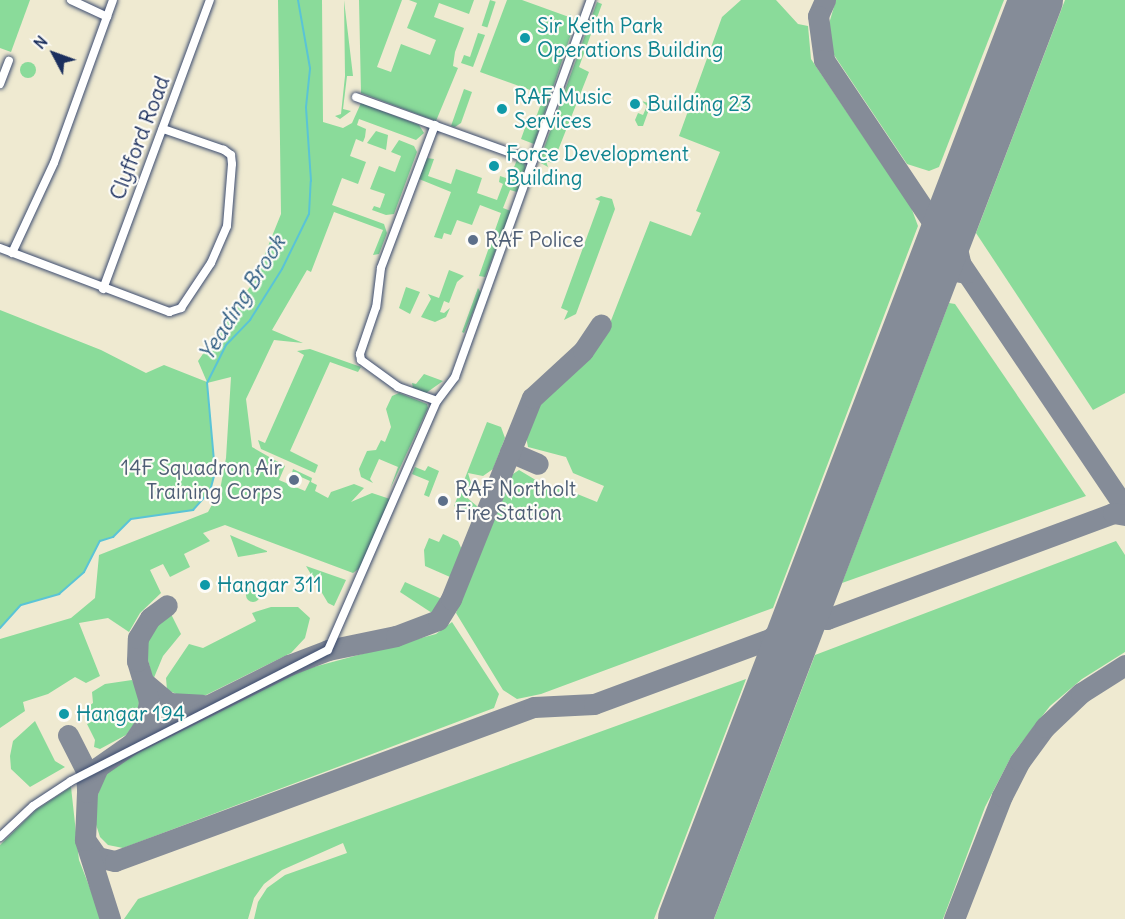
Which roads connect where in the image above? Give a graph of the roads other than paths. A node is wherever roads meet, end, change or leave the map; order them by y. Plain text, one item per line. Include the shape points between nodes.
1 (71, 0) edge
2 (114, 0) edge
3 (210, 0) edge
4 (591, 0) edge
5 (107, 17) junction
6 (9, 60) dead end
7 (0, 84) edge
8 (356, 97) dead end
9 (435, 125) junction
10 (163, 129) junction
11 (533, 160) junction
12 (0, 248) edge
13 (12, 253) junction
14 (103, 289) junction
15 (437, 401) junction
16 (0, 837) edge

1 - 5 street
2 - 5 street
3 - 10 street, Clyfford Road
4 - 11 street
5 - 13 street via 54,164
6 - 7 street
8 - 9 street
9 - 11 street
9 - 15 street via 381,268 376,307 360,354 361,360 398,387
10 - 14 street, Clyfford Road
10 - 14 street via 231,155 232,192 226,226 200,281 175,312
11 - 15 street via 455,377
12 - 13 street
13 - 14 street
15 - 16 street via 327,652 71,781 33,806

